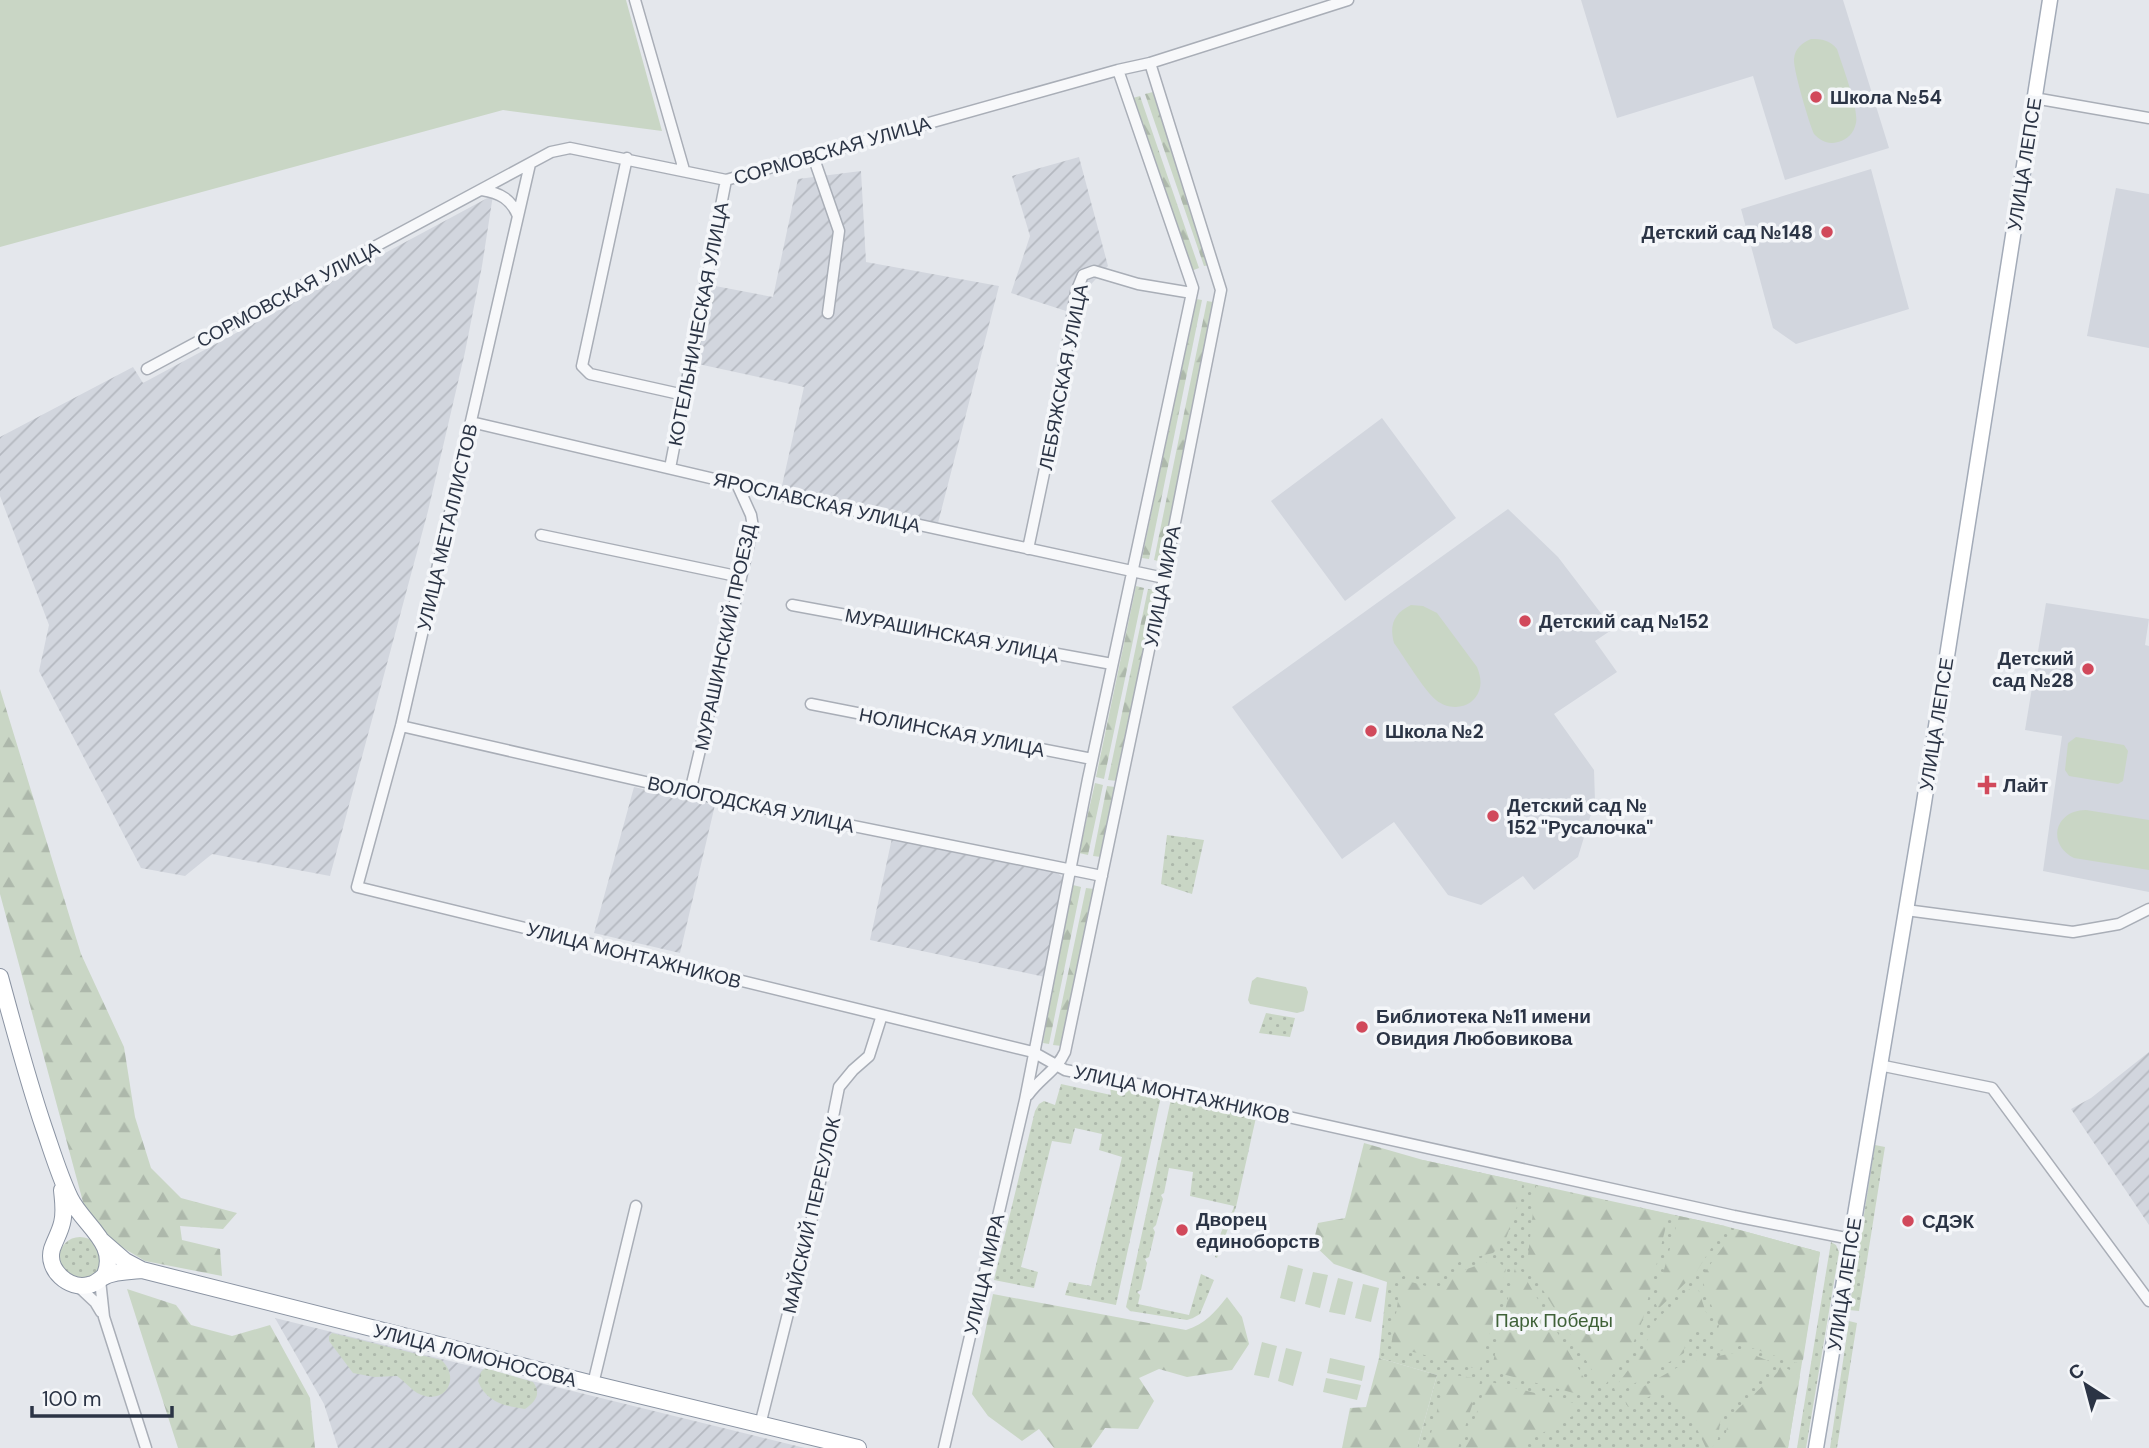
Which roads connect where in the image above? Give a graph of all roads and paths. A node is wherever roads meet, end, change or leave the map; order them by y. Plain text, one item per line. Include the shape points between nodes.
1 (635, 0) edge
2 (1348, 0) edge
3 (2050, 0) edge
4 (1150, 63) junction
5 (1118, 70) junction
6 (2034, 99) junction
7 (2149, 118) edge
8 (813, 156) junction
9 (626, 158) junction
10 (530, 164) junction
11 (684, 170) junction
12 (726, 180) junction
13 (482, 190) junction
14 (518, 216) junction
15 (1192, 293) junction
16 (828, 313) dead end
17 (147, 369) dead end
18 (684, 395) junction
19 (471, 422) junction
20 (670, 468) junction
21 (737, 484) junction
22 (541, 534) dead end
23 (1028, 549) junction
24 (1133, 572) junction
25 (741, 577) junction
26 (1164, 578) junction
27 (793, 605) dead end
28 (1112, 664) junction
29 (811, 704) dead end
30 (401, 726) junction
31 (1092, 759) junction
32 (690, 792) junction
33 (1069, 870) junction
34 (1102, 876) junction
35 (357, 887) joint
36 (2149, 909) edge
37 (1906, 910) junction
38 (0, 977) edge
39 (882, 1015) junction
40 (1033, 1052) junction
41 (1879, 1066) junction
42 (1056, 1067) junction
43 (1025, 1101) junction
44 (61, 1181) junction
45 (636, 1206) dead end
46 (100, 1238) junction
47 (1851, 1239) junction
48 (55, 1242) junction
49 (142, 1270) junction
50 (102, 1278) junction
51 (78, 1286) junction
52 (2149, 1301) edge
53 (104, 1317) junction
54 (593, 1384) junction
55 (760, 1425) junction
56 (146, 1448) edge
57 (858, 1448) edge
58 (944, 1448) edge
59 (1816, 1448) edge

1 - 11 street
2 - 4 street, СОРМОВСКАЯ УЛИЦА
3 - 6 main road, УЛИЦА ЛЕПСЕ
4 - 5 street, СОРМОВСКАЯ УЛИЦА
4 - 26 street, УЛИЦА МИРА via 1221,290
5 - 8 street, СОРМОВСКАЯ УЛИЦА
5 - 15 street, УЛИЦА МИРА
6 - 7 street
6 - 37 main road, УЛИЦА ЛЕПСЕ
8 - 12 street, СОРМОВСКАЯ УЛИЦА
8 - 16 street via 839,231
9 - 10 street, СОРМОВСКАЯ УЛИЦА via 570,148
9 - 11 street, СОРМОВСКАЯ УЛИЦА
9 - 18 street via 582,366 590,374
10 - 13 street, СОРМОВСКАЯ УЛИЦА
10 - 14 street, УЛИЦА МЕТАЛЛИСТОВ
11 - 12 street, СОРМОВСКАЯ УЛИЦА
12 - 18 street, КОТЕЛЬНИЧЕСКАЯ УЛИЦА
13 - 14 street via 504,196
13 - 17 street, СОРМОВСКАЯ УЛИЦА
14 - 19 street, УЛИЦА МЕТАЛЛИСТОВ
15 - 23 street, ЛЕБЯЖСКАЯ УЛИЦА via 1094,271 1083,275 1076,292
15 - 24 street, УЛИЦА МИРА
18 - 20 street, КОТЕЛЬНИЧЕСКАЯ УЛИЦА
19 - 20 street, ЯРОСЛАВСКАЯ УЛИЦА
19 - 30 street, УЛИЦА МЕТАЛЛИСТОВ
20 - 21 street, ЯРОСЛАВСКАЯ УЛИЦА
21 - 23 street, ЯРОСЛАВСКАЯ УЛИЦА
21 - 25 street, МУРАШИНСКИЙ ПРОЕЗД via 753,527
22 - 25 street
23 - 24 street, ЯРОСЛАВСКАЯ УЛИЦА
24 - 26 street, ЯРОСЛАВСКАЯ УЛИЦА
24 - 28 street, УЛИЦА МИРА
25 - 32 street, МУРАШИНСКИЙ ПРОЕЗД
26 - 34 street, УЛИЦА МИРА
27 - 28 street, МУРАШИНСКАЯ УЛИЦА
28 - 31 street, УЛИЦА МИРА
29 - 31 street, НОЛИНСКАЯ УЛИЦА
30 - 32 street, ВОЛОГОДСКАЯ УЛИЦА
30 - 35 street, УЛИЦА МЕТАЛЛИСТОВ
31 - 33 street, УЛИЦА МИРА
32 - 33 street, ВОЛОГОДСКАЯ УЛИЦА
33 - 34 street, ВОЛОГОДСКАЯ УЛИЦА
33 - 40 street, УЛИЦА МИРА
34 - 42 street, УЛИЦА МИРА via 1065,1052
35 - 39 street, УЛИЦА МОНТАЖНИКОВ
36 - 37 street via 2119,924 2073,932
37 - 41 main road, УЛИЦА ЛЕПСЕ
38 - 44 highway
39 - 40 street, УЛИЦА МОНТАЖНИКОВ
39 - 55 street, МАЙСКИЙ ПЕРЕУЛОК via 869,1056 839,1087 816,1202
40 - 42 street, УЛИЦА МОНТАЖНИКОВ
40 - 43 street, УЛИЦА МИРА
41 - 47 main road, УЛИЦА ЛЕПСЕ
41 - 52 street via 1992,1088
42 - 43 street, УЛИЦА МИРА
42 - 47 street, УЛИЦА МОНТАЖНИКОВ
43 - 58 street, УЛИЦА МИРА
44 - 46 highway, УЛИЦА ЛОМОНОСОВА
44 - 48 highway via 63,1214
45 - 54 street
46 - 48 highway via 80,1229
46 - 49 highway, УЛИЦА ЛОМОНОСОВА
46 - 50 highway via 108,1258
47 - 59 main road, УЛИЦА ЛЕПСЕ
48 - 51 highway via 53,1265 63,1279
49 - 50 highway
49 - 54 highway, УЛИЦА ЛОМОНОСОВА
50 - 51 highway
50 - 53 street
51 - 53 street
53 - 56 street
54 - 55 highway, УЛИЦА ЛОМОНОСОВА
55 - 57 highway, УЛИЦА ЛОМОНОСОВА

